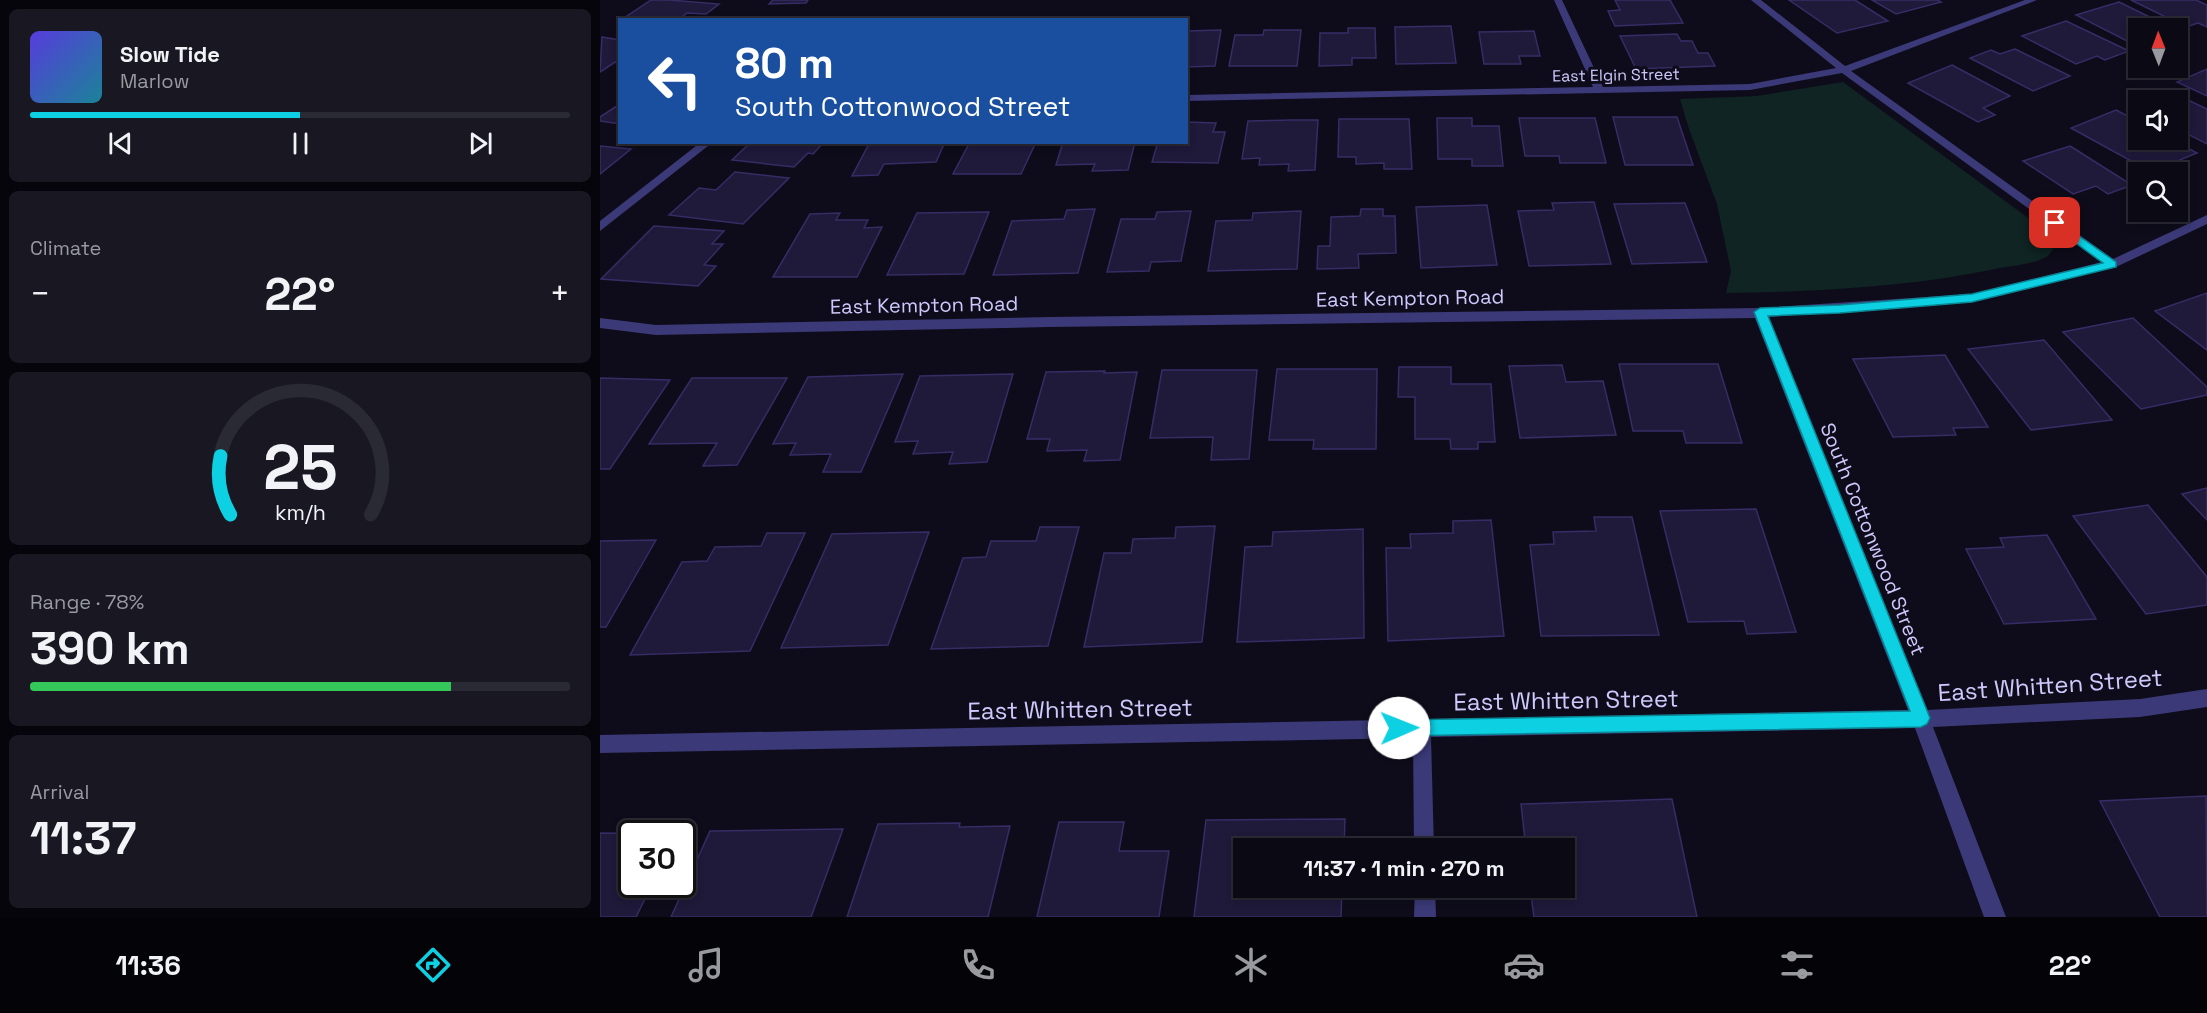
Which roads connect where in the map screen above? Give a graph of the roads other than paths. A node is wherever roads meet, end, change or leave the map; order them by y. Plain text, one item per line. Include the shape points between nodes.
1 (1558, 0) edge
2 (1755, 0) edge
3 (2033, 0) edge
4 (1844, 70) junction
5 (1599, 90) junction
6 (1188, 98) edge
7 (705, 144) edge
8 (2207, 219) edge
9 (600, 226) edge
10 (2112, 264) junction
11 (1760, 312) junction
12 (600, 322) edge
13 (2207, 698) edge
14 (1921, 718) junction
15 (1422, 728) junction
16 (600, 744) edge
17 (1424, 838) edge
18 (1425, 898) edge
19 (1425, 917) edge
20 (1995, 917) edge

1 - 5 street
2 - 4 street
3 - 4 street, East Elgin Street
4 - 5 street, East Elgin Street via 1750,87
4 - 10 street
5 - 6 street, East Elgin Street
7 - 9 street
8 - 10 street, East Kempton Road
10 - 11 street, East Kempton Road via 1972,298
11 - 12 street, East Kempton Road via 656,330
11 - 14 street, South Cottonwood Street
13 - 14 street, East Whitten Street via 2139,708
14 - 15 street, East Whitten Street
14 - 20 street, South Cottonwood Street
15 - 16 street, East Whitten Street
15 - 17 street
18 - 19 street

